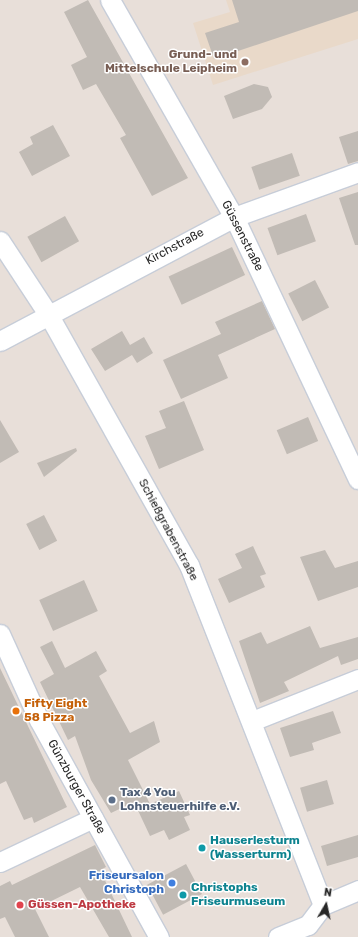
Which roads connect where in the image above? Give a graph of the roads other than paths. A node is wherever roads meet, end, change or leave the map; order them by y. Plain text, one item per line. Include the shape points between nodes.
1 (110, 0) edge
2 (358, 172) edge
3 (234, 217) junction
4 (0, 241) edge
5 (48, 314) junction
6 (0, 341) edge
7 (358, 480) edge
8 (0, 634) edge
9 (358, 679) edge
10 (252, 721) junction
11 (93, 818) junction
12 (0, 862) edge
13 (358, 890) edge
14 (323, 905) junction
15 (159, 937) edge
16 (278, 937) edge

1 - 3 street, Güssenstraße
2 - 3 street, Kirchstraße
3 - 5 street, Kirchstraße
3 - 7 street, Güssenstraße
4 - 5 street, Schießgrabenstraße
5 - 6 street, Kirchstraße
5 - 10 street, Schießgrabenstraße via 189,566
8 - 11 street, Günzburger Straße via 40,720
9 - 10 street
10 - 14 street, Schießgrabenstraße
11 - 12 street
11 - 15 street, Günzburger Straße
13 - 14 street
14 - 16 street via 308,925

